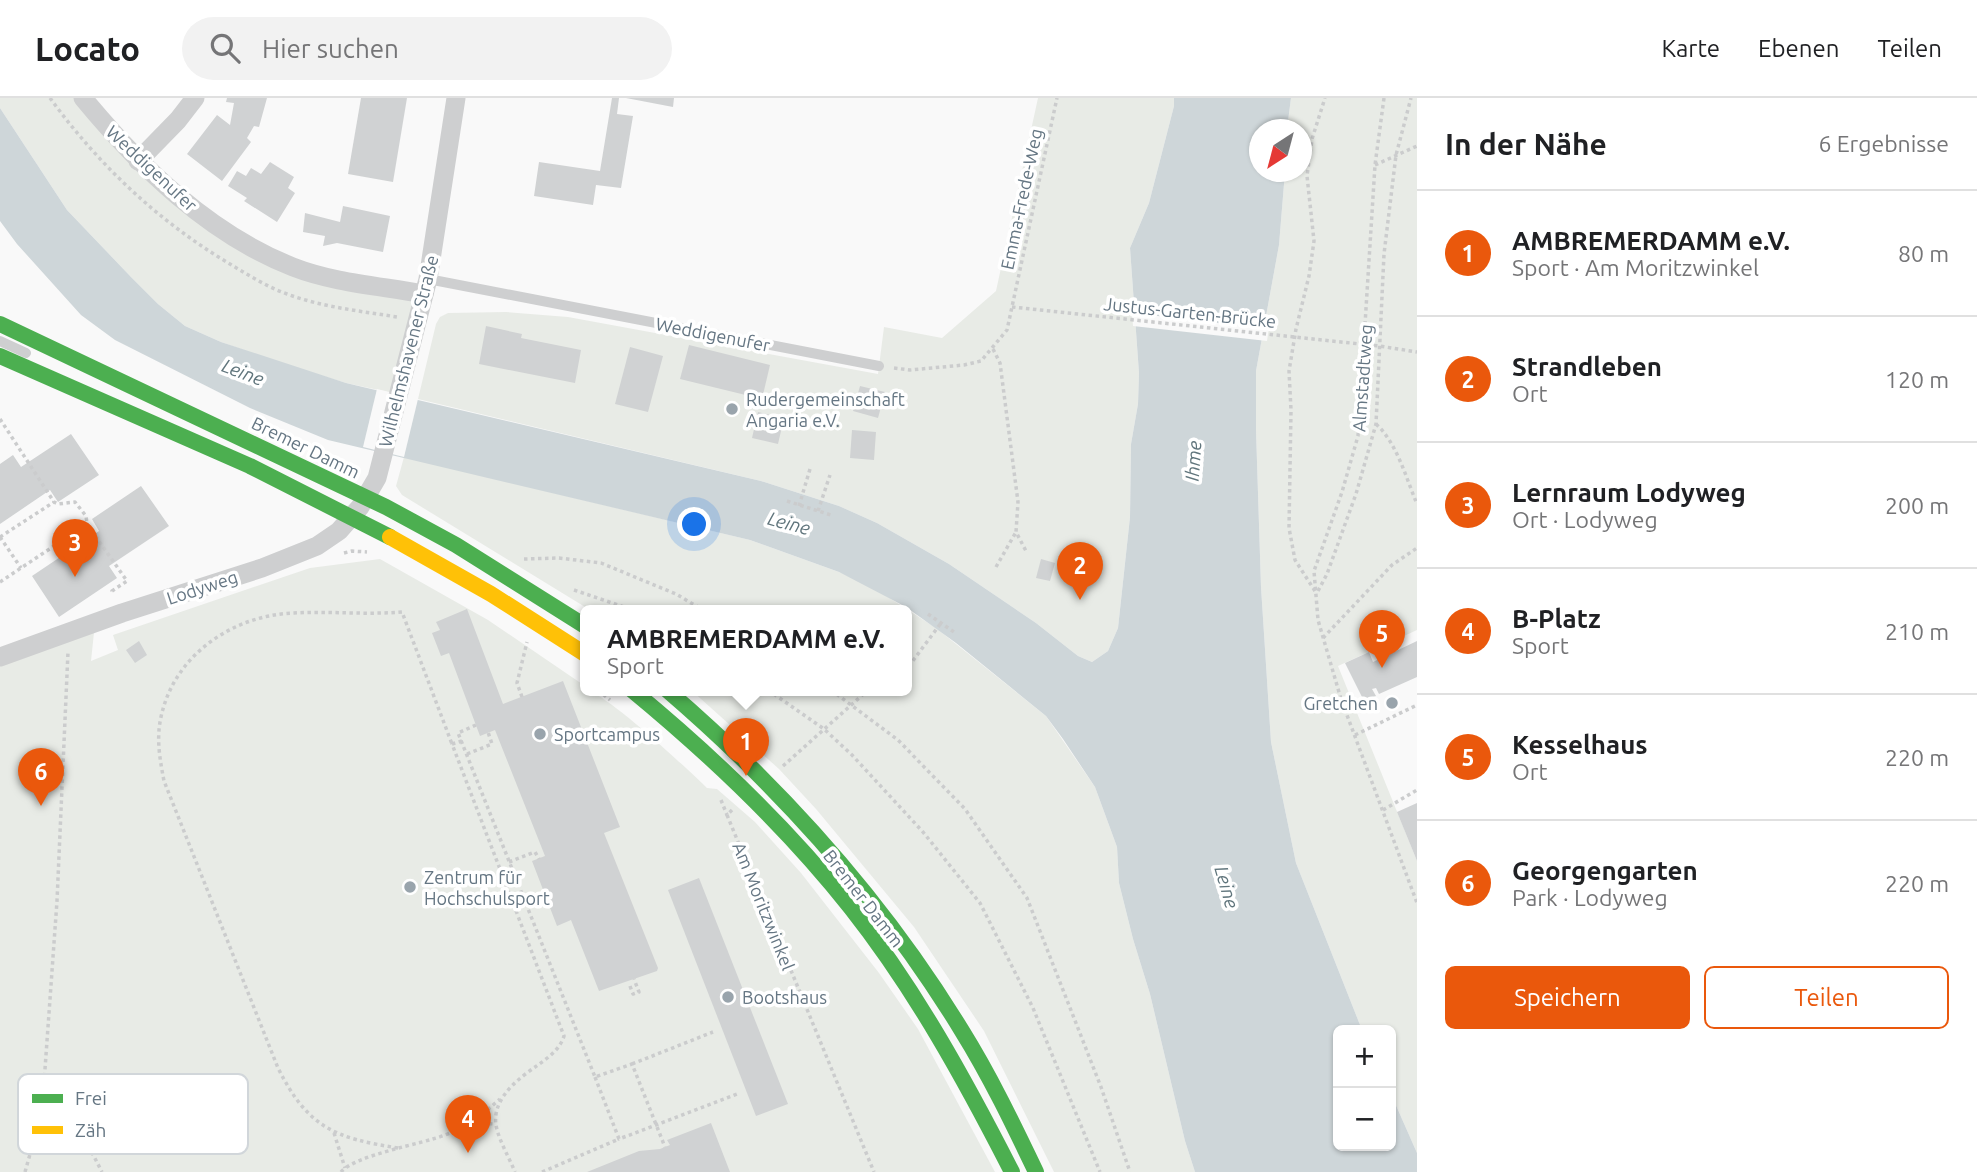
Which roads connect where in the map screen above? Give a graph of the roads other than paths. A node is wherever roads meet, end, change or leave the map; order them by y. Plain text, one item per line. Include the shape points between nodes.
1 (83, 98) edge
2 (195, 98) edge
3 (456, 98) edge
4 (138, 160) junction
5 (426, 287) junction
6 (0, 324) edge
7 (0, 341) edge
8 (0, 356) edge
9 (37, 358) dead end
10 (878, 366) road end
11 (124, 398) dead end
12 (377, 478) joint
13 (311, 484) dead end
14 (354, 504) junction
15 (580, 623) edge
16 (580, 637) edge
17 (580, 650) edge
18 (0, 657) edge
19 (640, 696) edge
20 (656, 696) edge
21 (673, 696) edge
22 (766, 794) junction
23 (1012, 1172) edge
24 (1037, 1172) edge

1 - 4 street, Weddigenufer
2 - 4 street
3 - 5 street, Wilhelmshavener Straße
4 - 5 street, Weddigenufer via 205,217 293,267 328,278
5 - 10 lane, Weddigenufer
5 - 12 street, Wilhelmshavener Straße
6 - 15 main road, Bremer Damm via 386,507
7 - 9 lane
8 - 17 main road via 376,528
11 - 13 lane
12 - 14 street, Lodyweg
14 - 16 street via 502,585
14 - 18 street, Lodyweg via 339,531 317,546
19 - 22 main road, Bremer Damm
20 - 22 street
21 - 22 main road, Bremer Damm
22 - 23 main road, Bremer Damm via 921,1008
22 - 24 main road, Bremer Damm via 844,863 929,980 998,1095

